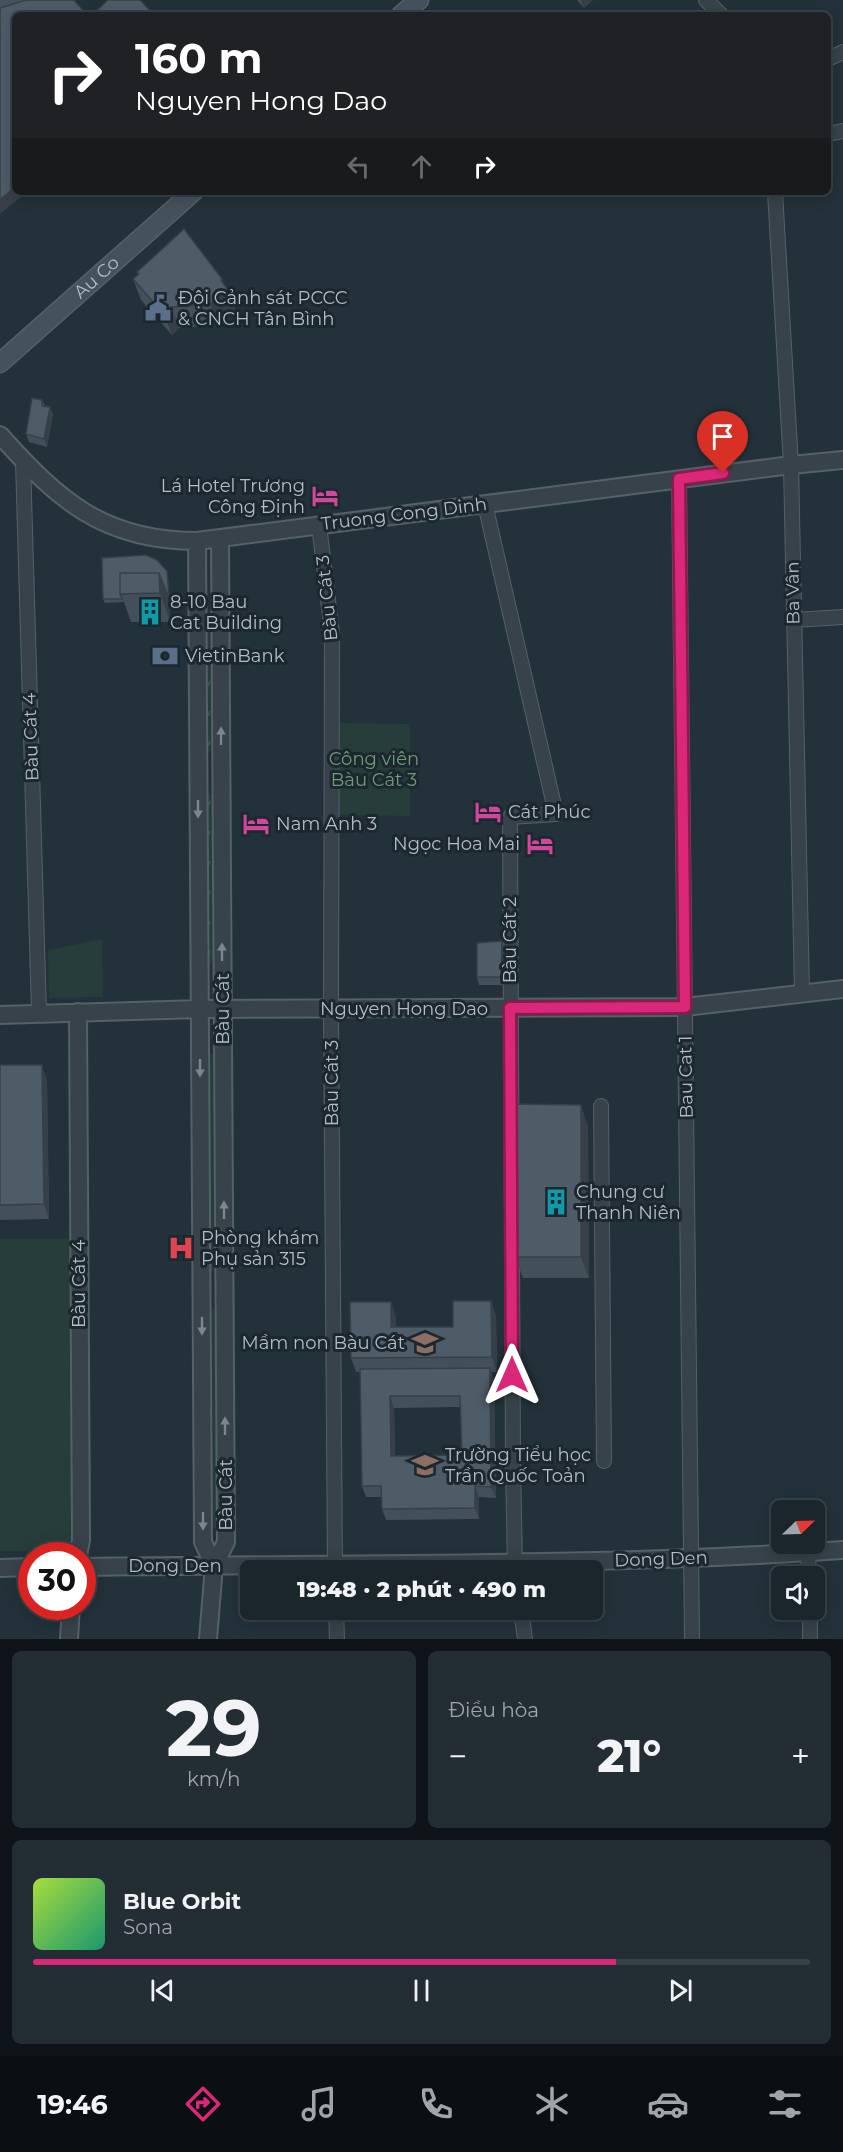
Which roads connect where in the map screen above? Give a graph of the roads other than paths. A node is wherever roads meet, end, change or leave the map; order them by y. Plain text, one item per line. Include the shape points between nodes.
1 (16, 0) edge
2 (419, 0) edge
3 (706, 0) edge
4 (0, 4) edge
5 (405, 12) edge
6 (718, 12) edge
7 (190, 195) edge
8 (775, 195) edge
9 (0, 363) edge
10 (0, 435) edge
11 (843, 460) edge
12 (23, 461) junction
13 (790, 465) junction
14 (679, 479) junction
15 (485, 504) junction
16 (319, 525) junction
17 (220, 538) junction
18 (197, 541) junction
19 (843, 617) edge
20 (794, 620) junction
21 (198, 776) junction
22 (222, 776) junction
23 (843, 989) edge
24 (802, 993) junction
25 (685, 1007) junction
26 (510, 1008) junction
27 (200, 1009) junction
28 (223, 1009) junction
29 (331, 1010) junction
30 (78, 1012) junction
31 (39, 1013) junction
32 (0, 1015) edge
33 (601, 1106) dead end
34 (202, 1292) junction
35 (225, 1292) junction
36 (604, 1461) dead end
37 (81, 1542) edge
38 (843, 1550) edge
39 (825, 1551) edge
40 (775, 1554) edge
41 (691, 1559) junction
42 (335, 1560) edge
43 (515, 1560) edge
44 (603, 1563) edge
45 (214, 1566) junction
46 (240, 1566) edge
47 (18, 1567) edge
48 (96, 1567) edge
49 (0, 1568) edge
50 (70, 1620) edge
51 (336, 1620) edge
52 (522, 1620) edge
53 (810, 1620) edge
54 (69, 1639) edge
55 (208, 1639) edge
56 (337, 1639) edge
57 (525, 1639) edge
58 (692, 1639) edge
59 (810, 1639) edge

1 - 4 main road
2 - 5 main road
3 - 6 street
7 - 9 main road, Au Co
8 - 13 street, Ba Vân
10 - 12 street, Truong Cong Dinh
11 - 13 street, Truong Cong Dinh
12 - 18 street, Truong Cong Dinh via 66,500 99,522 137,536
12 - 31 street, Bàu Cát 4
13 - 14 street, Truong Cong Dinh
13 - 20 street, Ba Vân
14 - 15 street, Truong Cong Dinh
14 - 25 street, Bau Cat 1
15 - 16 street, Truong Cong Dinh
15 - 26 street, Bàu Cát 2 via 556,814 510,817
16 - 17 street, Truong Cong Dinh
16 - 29 street, Bàu Cát 3 via 332,633
17 - 18 street, Truong Cong Dinh
22 -> 17 street, Bàu Cát
18 - 21 street, Bàu Cát
19 - 20 street
20 - 24 street, Ba Vân
21 - 22 street
21 -> 27 street, Bàu Cát
28 -> 22 street, Bàu Cát
23 - 24 street, Nguyen Hong Dao
24 - 25 street, Nguyen Hong Dao
25 - 26 street, Nguyen Hong Dao
25 - 41 street, Bau Cat 1
26 - 29 street, Nguyen Hong Dao
26 - 43 street, Bàu Cát 2
27 - 28 street, Nguyen Hong Dao
27 - 30 street, Nguyen Hong Dao
27 -> 34 street, Bàu Cát
28 - 29 street, Nguyen Hong Dao
35 -> 28 street, Bàu Cát
29 - 42 street, Bàu Cát 3
30 - 31 street, Nguyen Hong Dao
30 - 37 street, Bàu Cát 4
31 - 32 street, Nguyen Hong Dao
33 - 36 street
34 - 35 street
34 -> 45 street, Bàu Cát via 203,1542
45 -> 35 street, Bàu Cát via 226,1542
38 - 39 street, Dong Den
40 - 41 street, Dong Den
41 - 44 street, Dong Den
41 - 58 street, Bau Cat 1
45 - 46 street, Dong Den
45 - 48 street, Dong Den
45 - 55 street
47 - 49 street
50 - 54 street
51 - 56 street
52 - 57 street
53 - 59 street

